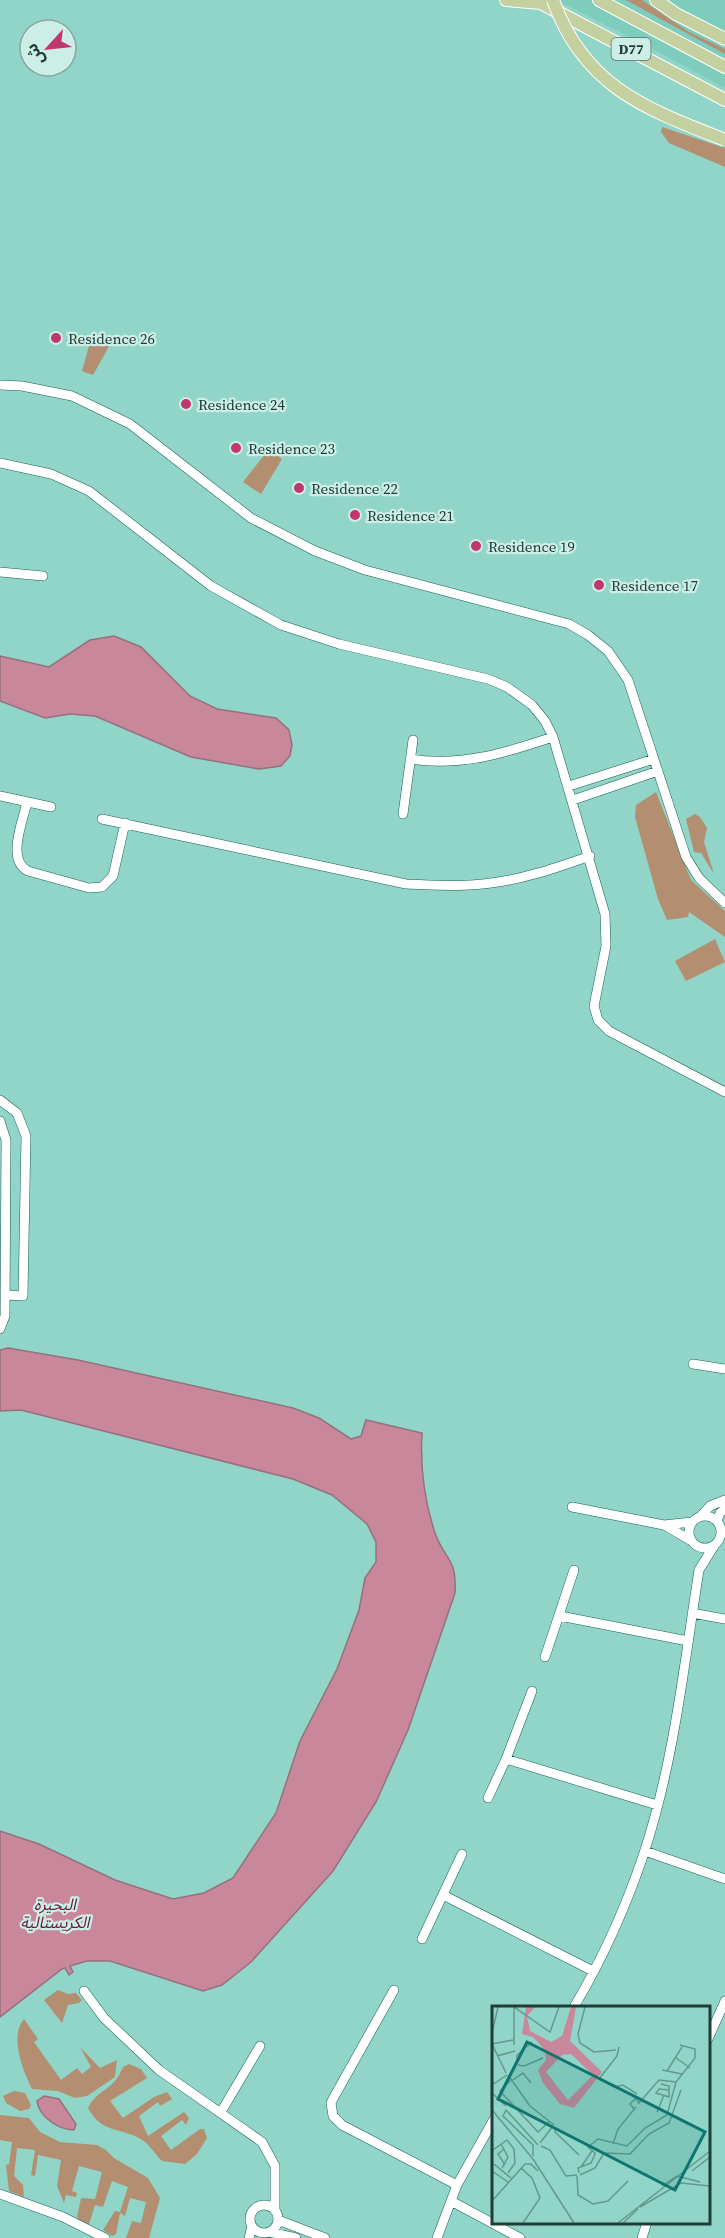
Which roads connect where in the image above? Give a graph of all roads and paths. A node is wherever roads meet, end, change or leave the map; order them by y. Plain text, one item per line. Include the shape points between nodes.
1 (506, 0) edge
2 (599, 0) edge
3 (656, 0) edge
4 (543, 1) edge
5 (725, 39) edge
6 (725, 67) edge
7 (725, 100) edge
8 (725, 140) edge
9 (0, 385) edge
10 (0, 463) edge
11 (0, 572) edge
12 (43, 576) dead end
13 (553, 737) junction
14 (413, 740) dead end
15 (410, 759) junction
16 (654, 759) junction
17 (658, 771) junction
18 (609, 773) junction
19 (569, 786) junction
20 (613, 786) junction
21 (0, 796) edge
22 (573, 800) junction
23 (27, 802) junction
24 (51, 807) dead end
25 (403, 814) dead end
26 (102, 819) dead end
27 (125, 824) junction
28 (590, 856) junction
29 (725, 903) edge
30 (725, 1092) edge
31 (0, 1100) edge
32 (0, 1121) edge
33 (6, 1295) junction
34 (0, 1329) edge
35 (693, 1364) dead end
36 (725, 1369) edge
37 (725, 1500) edge
38 (572, 1507) dead end
39 (725, 1509) edge
40 (696, 1519) junction
41 (664, 1525) junction
42 (721, 1526) edge
43 (692, 1543) junction
44 (718, 1546) edge
45 (574, 1570) dead end
46 (699, 1570) junction
47 (692, 1613) junction
48 (560, 1616) junction
49 (725, 1619) edge
50 (688, 1641) junction
51 (545, 1657) dead end
52 (532, 1690) dead end
53 (506, 1759) junction
54 (488, 1798) dead end
55 (657, 1805) junction
56 (645, 1851) junction
57 (462, 1854) dead end
58 (725, 1879) edge
59 (443, 1895) junction
60 (422, 1938) dead end
61 (593, 1971) junction
62 (394, 1990) dead end
63 (84, 1991) dead end
64 (725, 2001) edge
65 (575, 2006) edge
66 (710, 2035) edge
67 (260, 2046) dead end
68 (220, 2112) junction
69 (492, 2122) edge
70 (457, 2185) junction
71 (274, 2190) junction
72 (0, 2194) edge
73 (451, 2200) junction
74 (264, 2205) junction
75 (277, 2216) junction
76 (492, 2223) edge
77 (493, 2223) edge
78 (647, 2223) edge
79 (252, 2226) junction
80 (262, 2234) edge
81 (105, 2238) edge
82 (249, 2238) edge
83 (296, 2238) edge
84 (325, 2238) edge
85 (437, 2238) edge
86 (520, 2238) edge
87 (642, 2238) edge

1 - 4 main road
2 - 6 main road, D77
3 - 5 main road
4 - 7 main road, D77
4 - 8 main road, bridge via 577,48 611,85 653,112
9 - 16 street via 72,396 130,423 244,513 307,548 365,570 547,617 579,629 608,651 624,672
10 - 13 street via 51,474 89,492 211,586 282,625 339,644 488,679 507,687 538,712
11 - 12 street
13 - 15 street via 482,759
13 - 19 street
14 - 15 street
15 - 25 street
16 - 17 street
16 - 18 street
17 - 20 street
17 - 29 street via 686,856 703,883
18 - 19 street
18 - 20 street
19 - 22 street
20 - 22 street
21 - 23 street
22 - 28 street
23 - 24 street
23 - 27 street via 16,856 20,866 28,872 89,888 102,887 111,880
26 - 27 street
27 - 28 street via 406,884 492,883
28 - 30 street via 607,930 594,1000 598,1020 609,1031
31 - 33 street via 17,1113 26,1136 23,1296
32 - 33 street via 6,1140
33 - 34 street
35 - 36 street
37 - 40 street via 710,1506
38 - 41 street
39 - 42 street
40 - 41 street
40 - 42 street via 707,1516
40 - 43 street via 688,1531
41 - 43 street
42 - 44 street
43 - 44 street via 706,1549
43 - 46 street
44 - 46 street
45 - 48 street
46 - 47 street
47 - 49 street
47 - 50 street
48 - 50 street
48 - 51 street
50 - 55 street
52 - 53 street
53 - 54 street
53 - 55 street
55 - 56 street
56 - 58 street
56 - 61 street via 616,1926
57 - 59 street
59 - 60 street
59 - 61 street
61 - 65 street
62 - 70 street via 331,2103 333,2116 342,2125
63 - 68 street via 131,2046
64 - 66 street
67 - 68 street
68 - 71 street via 267,2148 275,2166
69 - 70 street
70 - 73 street
71 - 74 street
71 - 75 street
72 - 81 street via 63,2217
73 - 76 street
73 - 85 street
74 - 75 street
74 - 79 street via 252,2212
75 - 80 street
75 - 84 street
77 - 86 street
78 - 87 street
79 - 80 street
79 - 82 street
80 - 83 street

